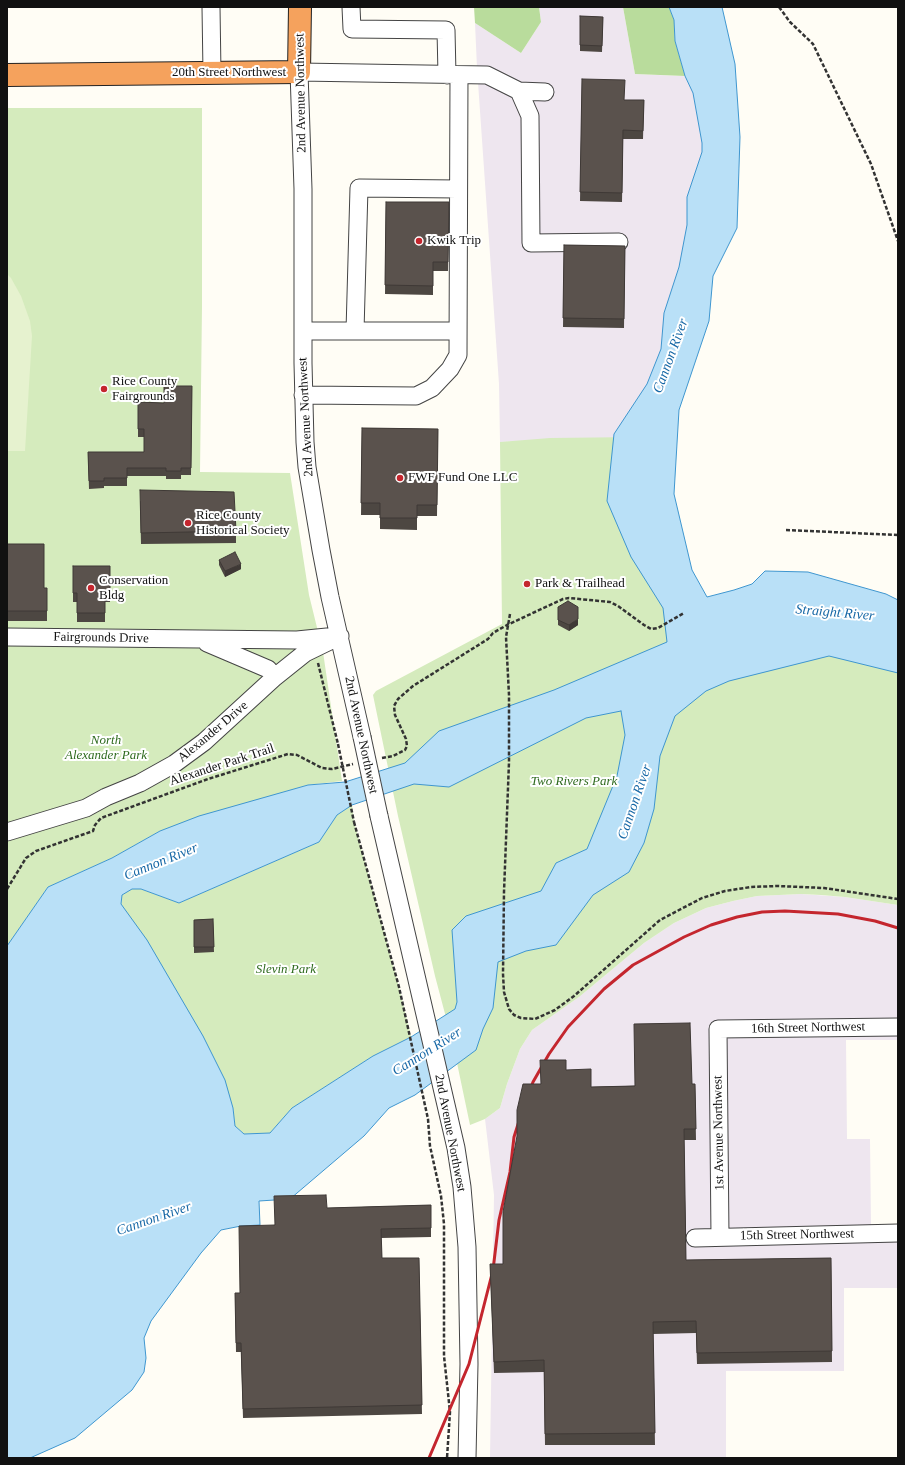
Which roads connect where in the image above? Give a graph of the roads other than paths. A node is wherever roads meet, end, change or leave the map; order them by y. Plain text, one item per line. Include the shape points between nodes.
1 (211, 7) edge
2 (300, 7) edge
3 (351, 7) edge
4 (299, 72) junction
5 (212, 73) junction
6 (7, 75) edge
7 (453, 75) junction
8 (519, 91) junction
9 (546, 92) dead end
10 (458, 189) junction
11 (619, 242) dead end
12 (303, 331) junction
13 (355, 331) junction
14 (458, 331) junction
15 (304, 394) junction
16 (340, 636) junction
17 (7, 637) edge
18 (196, 639) junction
19 (275, 677) junction
20 (7, 832) edge
21 (898, 1026) edge
22 (718, 1029) joint
23 (898, 1233) edge
24 (720, 1237) junction
25 (695, 1238) dead end
26 (467, 1458) edge

1 - 5 street
2 - 4 highway, 2nd Avenue Northwest
3 - 7 street via 352,29 446,30
4 - 5 highway, 20th Street Northwest
4 - 7 street, 20th Street Northwest
4 - 12 street, 2nd Avenue Northwest via 303,189
5 - 6 highway, 20th Street Northwest
7 - 8 street, 20th Street Northwest via 486,76
7 - 10 street
8 - 9 street
8 - 11 street via 530,116 530,243
10 - 13 street via 359,188
10 - 14 street
12 - 13 street
12 - 15 street, 2nd Avenue Northwest
13 - 14 street
14 - 15 street via 458,355 450,369 432,388 416,396
15 - 16 street, 2nd Avenue Northwest via 307,467 330,598
16 - 18 street, Fairgrounds Drive via 297,640
16 - 19 street, Alexander Drive via 305,653
16 - 26 street, 2nd Avenue Northwest, bridge via 378,816 456,1148 467,1246
17 - 18 street, Fairgrounds Drive
18 - 19 street, Fairgrounds Drive via 268,669
19 - 20 street, Alexander Drive via 204,742 174,764 86,808
21 - 22 street, 16th Street Northwest
22 - 24 street, 1st Avenue Northwest
23 - 24 street, 15th Street Northwest
24 - 25 street, 15th Street Northwest

